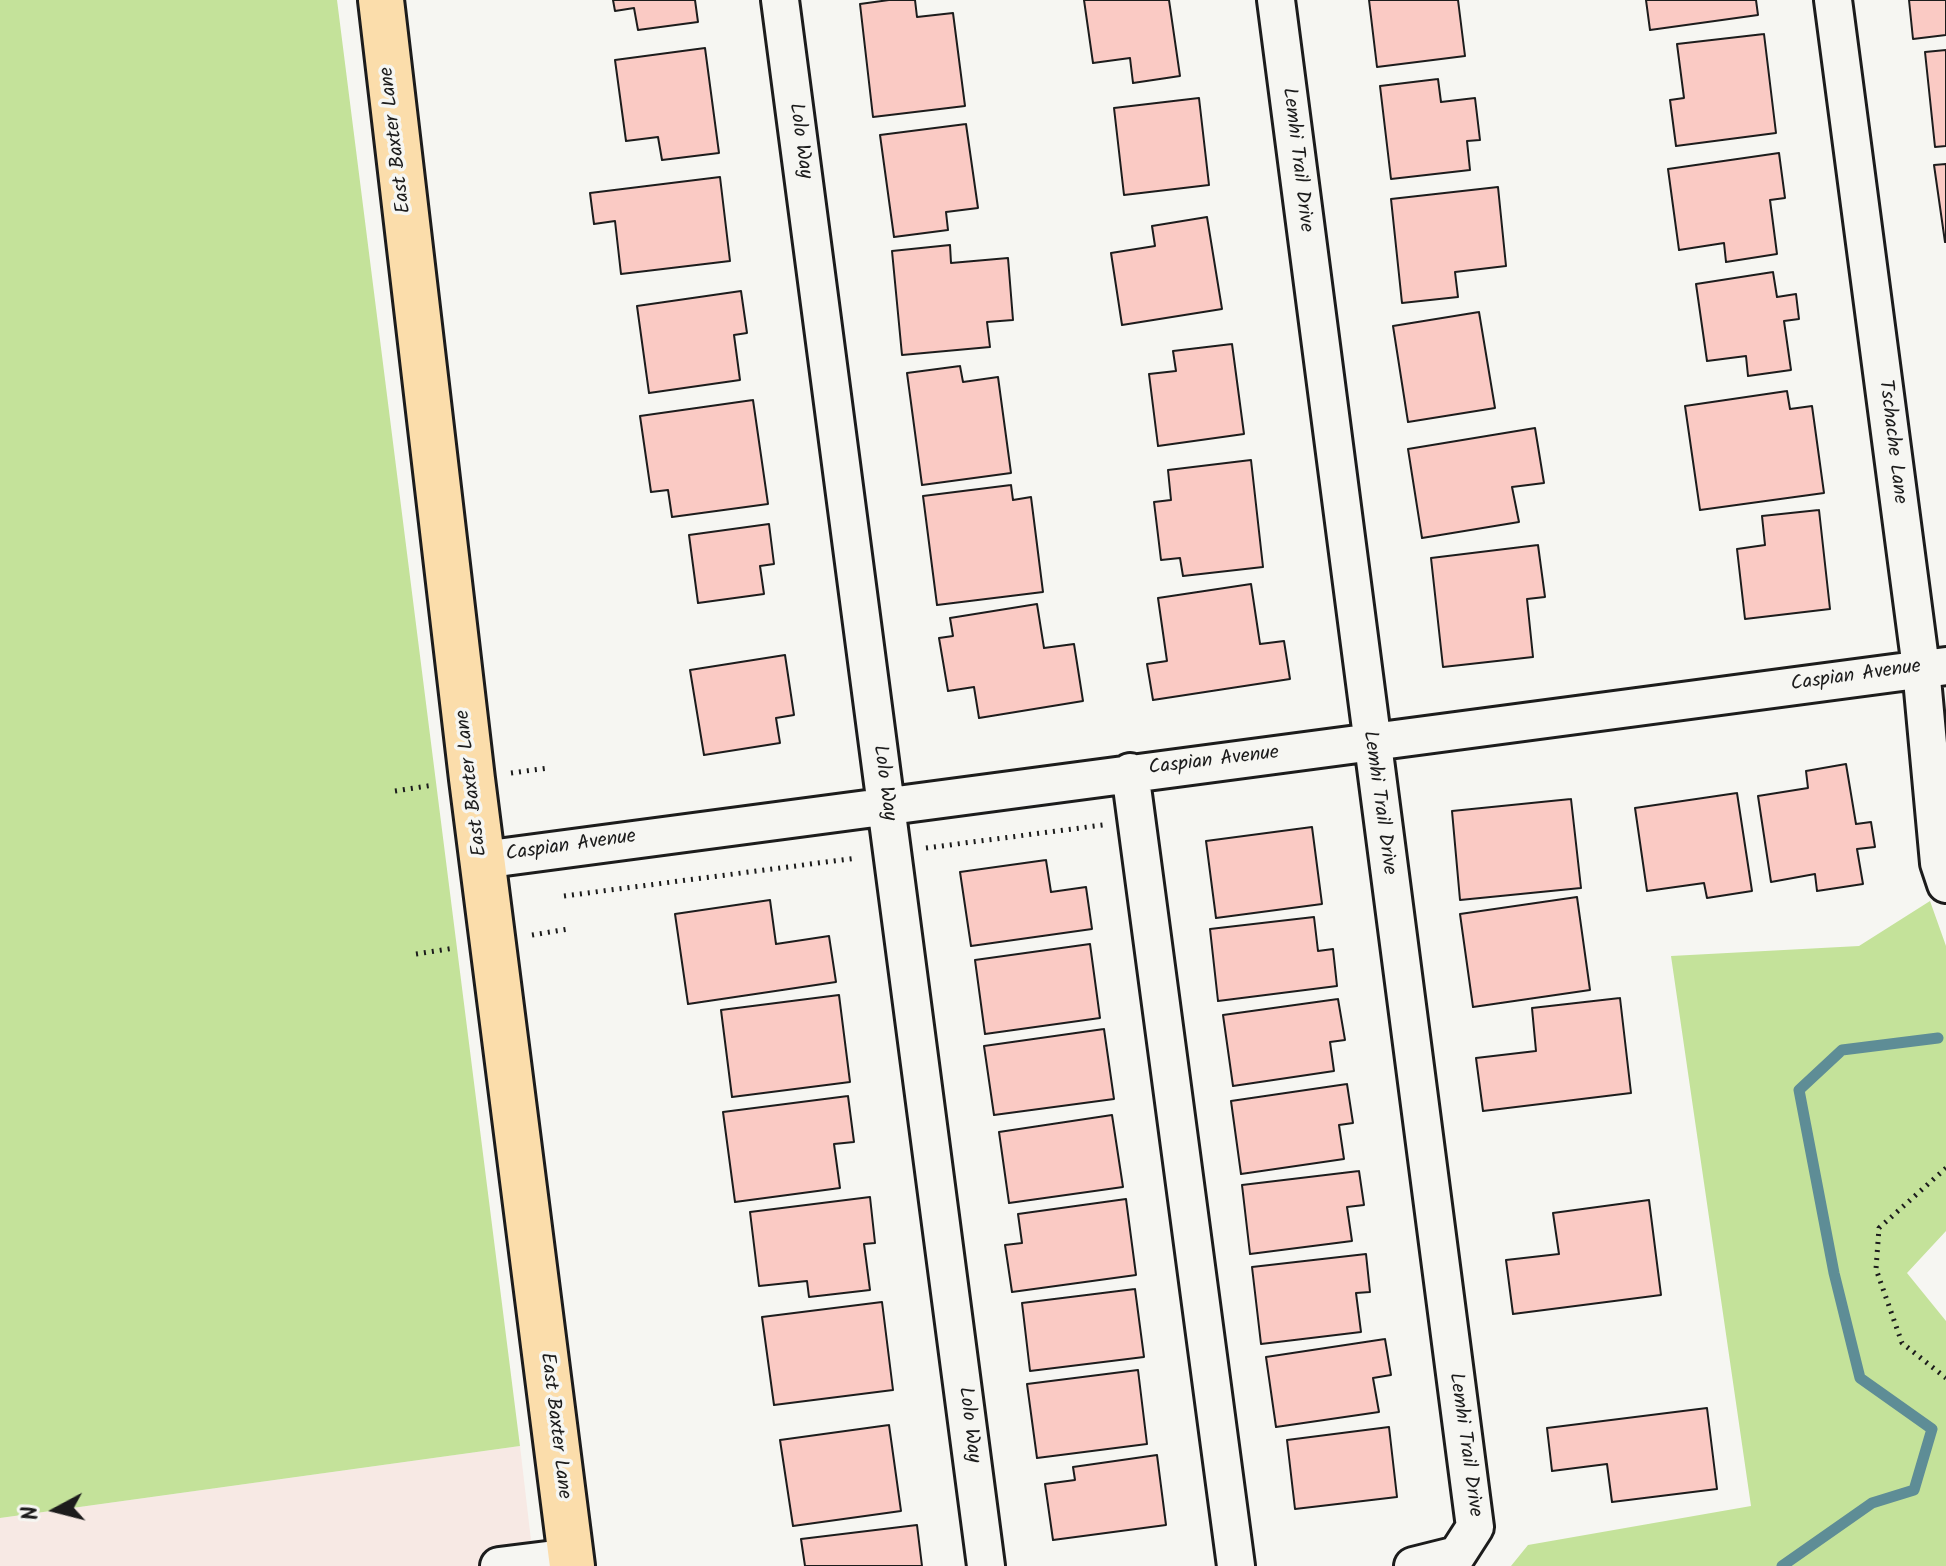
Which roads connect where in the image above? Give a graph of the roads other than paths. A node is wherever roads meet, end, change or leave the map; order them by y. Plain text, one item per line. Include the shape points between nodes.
1 (381, 0) edge
2 (780, 0) edge
3 (1276, 0) edge
4 (1833, 0) edge
5 (1933, 667) edge
6 (1370, 744) junction
7 (1130, 772) junction
8 (886, 805) junction
9 (482, 860) junction
10 (1946, 884) edge
11 (571, 1562) edge
12 (499, 1566) edge
13 (986, 1566) edge
14 (1236, 1566) edge
15 (1413, 1566) edge

1 - 9 main road, East Baxter Lane
2 - 8 street, Lolo Way
3 - 6 street, Lemhi Trail Drive
4 - 5 street, Tschache Lane
5 - 6 street, Caspian Avenue
5 - 10 street, Tschache Lane via 1939,863
6 - 7 street, Caspian Avenue
6 - 15 street, Lemhi Trail Drive via 1475,1527 1457,1555
7 - 8 street, Caspian Avenue
7 - 14 street
8 - 9 street, Caspian Avenue
8 - 13 street, Lolo Way
9 - 11 main road, East Baxter Lane
11 - 12 street

